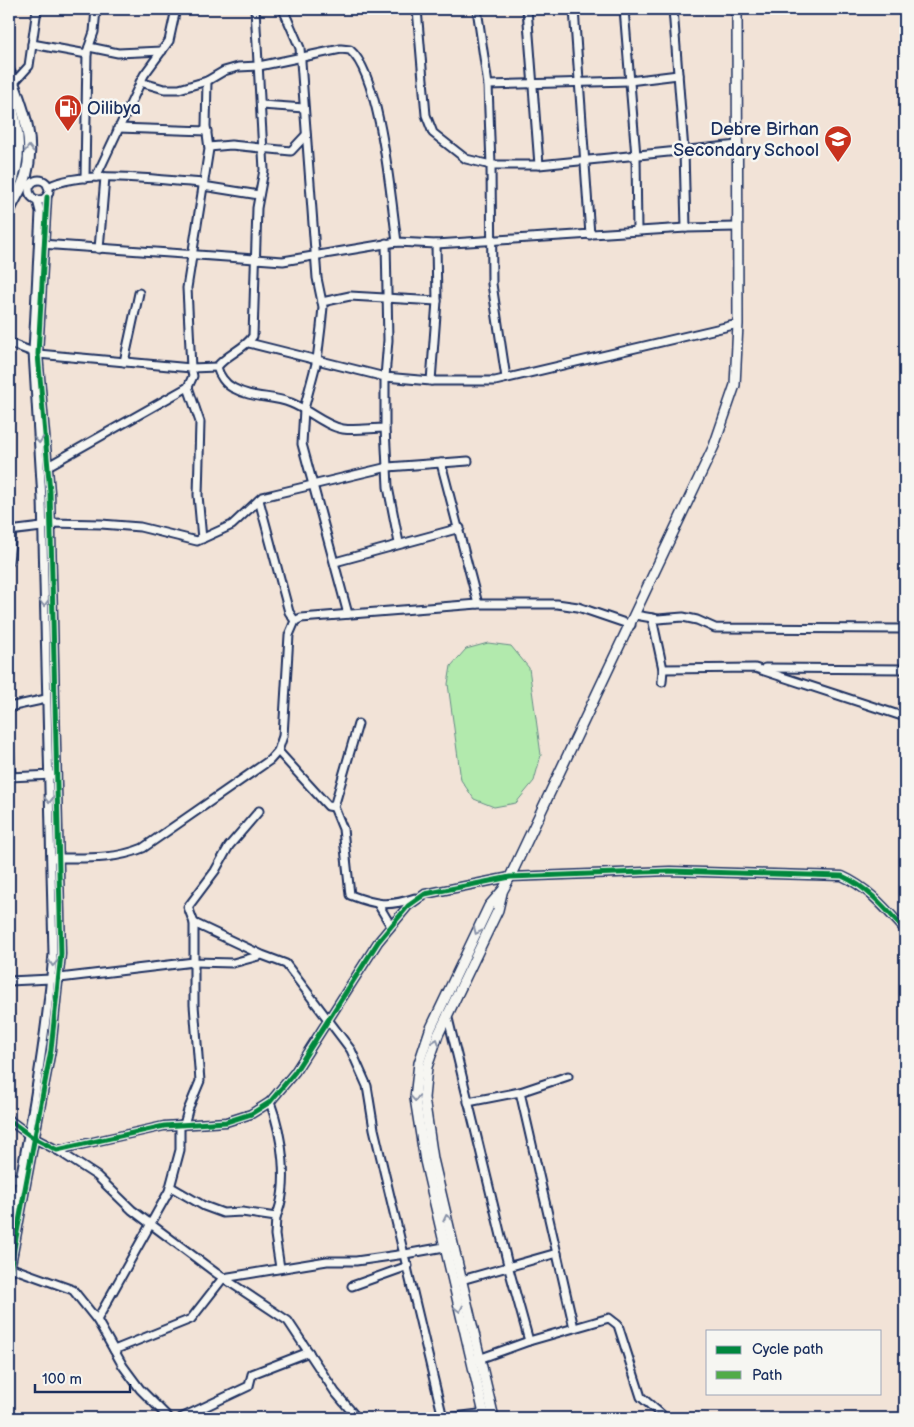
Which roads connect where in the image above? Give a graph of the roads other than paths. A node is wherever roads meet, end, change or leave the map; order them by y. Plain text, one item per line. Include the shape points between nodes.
1 (37, 9) edge
2 (96, 9) edge
3 (176, 9) edge
4 (255, 9) edge
5 (283, 9) edge
6 (417, 9) edge
7 (477, 9) edge
8 (527, 9) edge
9 (574, 9) edge
10 (624, 9) edge
11 (673, 9) edge
12 (737, 9) edge
13 (32, 44) junction
14 (88, 50) junction
15 (162, 51) junction
16 (300, 56) junction
17 (259, 66) junction
18 (9, 72) edge
19 (678, 74) junction
20 (207, 81) junction
21 (629, 81) junction
22 (140, 82) junction
23 (578, 82) junction
24 (532, 84) junction
25 (488, 85) junction
26 (11, 86) edge
27 (9, 100) edge
28 (261, 105) junction
29 (304, 108) junction
30 (19, 113) junction
31 (9, 126) edge
32 (118, 128) junction
33 (207, 131) junction
34 (306, 135) junction
35 (738, 145) junction
36 (262, 147) junction
37 (209, 148) junction
38 (684, 151) junction
39 (636, 156) junction
40 (585, 160) junction
41 (538, 164) junction
42 (492, 165) junction
43 (21, 173) junction
44 (96, 177) junction
45 (104, 177) junction
46 (85, 178) junction
47 (38, 180) junction
48 (203, 185) junction
49 (48, 187) junction
50 (12, 190) edge
51 (30, 195) junction
52 (259, 195) junction
53 (47, 196) junction
54 (36, 200) junction
55 (9, 210) edge
56 (737, 227) junction
57 (686, 228) junction
58 (638, 231) junction
59 (590, 235) junction
60 (493, 239) junction
61 (397, 242) junction
62 (386, 243) junction
63 (42, 244) junction
64 (436, 244) junction
65 (99, 249) junction
66 (192, 253) junction
67 (315, 254) junction
68 (255, 258) junction
69 (139, 293) dead end
70 (387, 296) junction
71 (437, 301) junction
72 (322, 302) junction
73 (738, 324) junction
74 (9, 343) edge
75 (249, 343) junction
76 (36, 353) junction
77 (317, 360) junction
78 (124, 362) junction
79 (217, 367) junction
80 (191, 368) junction
81 (385, 377) junction
82 (506, 378) junction
83 (431, 381) junction
84 (188, 387) junction
85 (304, 410) junction
86 (385, 428) junction
87 (468, 461) dead end
88 (441, 463) junction
89 (48, 466) junction
90 (388, 467) junction
91 (313, 485) junction
92 (259, 500) junction
93 (50, 523) junction
94 (42, 527) junction
95 (460, 528) junction
96 (10, 531) edge
97 (202, 539) junction
98 (398, 543) junction
99 (9, 562) edge
100 (335, 562) junction
101 (478, 604) junction
102 (348, 614) junction
103 (636, 615) junction
104 (652, 618) junction
105 (295, 621) junction
106 (631, 625) junction
107 (905, 629) edge
108 (755, 668) junction
109 (664, 669) junction
110 (905, 669) edge
111 (662, 682) dead end
112 (46, 699) junction
113 (9, 707) edge
114 (905, 718) edge
115 (358, 724) dead end
116 (9, 742) edge
117 (278, 751) junction
118 (57, 774) junction
119 (49, 776) junction
120 (10, 777) edge
121 (334, 807) junction
122 (259, 811) dead end
123 (55, 858) junction
124 (510, 877) junction
125 (426, 894) junction
126 (378, 904) junction
127 (194, 923) junction
128 (391, 926) junction
129 (905, 930) edge
130 (262, 955) junction
131 (194, 962) junction
132 (59, 978) junction
133 (51, 979) junction
134 (9, 981) edge
135 (444, 1013) junction
136 (328, 1020) junction
137 (568, 1076) dead end
138 (520, 1092) junction
139 (270, 1102) junction
140 (468, 1102) junction
141 (9, 1120) edge
142 (182, 1125) junction
143 (33, 1137) junction
144 (57, 1150) junction
145 (9, 1176) edge
146 (20, 1180) junction
147 (171, 1187) junction
148 (12, 1208) edge
149 (276, 1217) junction
150 (152, 1225) junction
151 (9, 1236) edge
152 (449, 1246) junction
153 (557, 1253) junction
154 (405, 1254) junction
155 (408, 1266) junction
156 (508, 1266) junction
157 (9, 1267) edge
158 (280, 1268) junction
159 (9, 1275) edge
160 (223, 1278) junction
161 (457, 1281) junction
162 (352, 1286) dead end
163 (97, 1320) junction
164 (574, 1328) junction
165 (529, 1341) junction
166 (114, 1350) junction
167 (309, 1352) junction
168 (475, 1361) junction
169 (489, 1416) edge
170 (169, 1418) edge
171 (181, 1418) edge
172 (357, 1418) edge
173 (444, 1418) edge
174 (660, 1418) edge

1 - 13 street
2 - 14 street
3 - 15 street via 169,41
4 - 17 street
5 - 16 street via 300,48
6 - 42 street via 426,115 432,133 466,159
7 - 25 street
8 - 24 street
9 - 23 street
10 - 21 street
11 - 19 street
12 - 35 main road
13 - 14 street
13 - 26 street via 29,66
14 - 15 street via 118,53
14 - 46 street
15 - 22 street
16 - 17 street
16 - 29 street
16 - 61 street via 350,50 361,63 380,120
17 - 20 street via 224,71
17 - 28 street
18 - 26 highway
19 - 21 street
19 - 38 street
20 - 22 street via 179,89 164,89
20 - 33 street
21 - 23 street
21 - 39 street
22 - 32 street
23 - 24 street
23 - 40 street
24 - 25 street
24 - 41 street
25 - 42 street
26 - 30 highway
27 - 30 highway
28 - 29 street
28 - 36 street
29 - 34 street
30 - 31 street
30 - 43 highway
32 - 33 street
32 - 44 street
33 - 37 street
34 - 36 street via 291,151
34 - 67 street
35 - 38 street
35 - 56 main road
36 - 37 street via 231,145
36 - 52 street via 264,170
37 - 48 street
38 - 39 street
38 - 57 street
39 - 40 street
39 - 58 street
40 - 41 street
40 - 59 street
41 - 42 street
42 - 60 street
43 - 47 street
43 - 50 highway
44 - 45 street
44 - 46 street
45 - 48 street
45 - 65 street
46 - 49 street via 70,179
47 - 49 street
47 - 51 street via 30,185
48 - 52 street
48 - 66 street
49 - 53 street
50 - 51 street
50 - 55 highway
51 - 54 street
52 - 68 street
53 - 54 street
53 - 63 street
54 - 63 street
56 - 57 street
56 - 73 main road
57 - 58 street
58 - 59 street
59 - 60 street
60 - 64 street
60 - 82 street via 492,284
61 - 62 street
61 - 64 street
62 - 67 street
62 - 70 street
63 - 65 street
63 - 76 street
64 - 71 street
65 - 66 street
66 - 68 street
66 - 80 street via 187,288
67 - 68 street via 283,260
67 - 72 street
68 - 75 street via 253,336
69 - 78 street
70 - 71 street
70 - 72 street via 350,296
70 - 81 street
71 - 83 street
72 - 77 street
73 - 82 street
73 - 103 main road via 731,402
74 - 76 street
75 - 77 street
75 - 79 street
76 - 78 street
76 - 89 street
76 -> 94 street
77 - 81 street
77 - 85 street
78 - 80 street
79 - 80 street
79 - 85 street via 230,387 256,398 276,399
80 - 84 street via 193,376
81 - 83 street
81 - 86 street
82 - 83 street via 495,381
84 - 89 street
84 - 97 street via 200,422 198,496
85 - 86 street via 343,429
85 - 91 street via 302,444
86 - 90 street
87 - 88 street
88 - 90 street
88 - 95 street
89 - 93 street
90 - 91 street
90 - 98 street via 390,508
91 - 92 street
91 - 100 street
92 - 97 street via 232,525
92 - 105 street via 289,612
93 - 94 street
93 - 97 street via 140,527
93 - 118 street
94 - 96 street
94 -> 112 street
95 - 98 street
95 - 101 street
96 - 99 street
98 - 100 street
100 - 102 street
101 - 102 street
101 - 106 street via 557,604 578,607
102 - 105 street
103 - 104 street
103 - 106 main road
104 - 107 street via 683,617 715,628
104 - 109 street
105 - 117 street via 289,635 283,736
106 - 124 main road
108 - 109 street
108 - 110 street
108 - 114 street
109 - 111 street
112 - 113 street
112 - 119 street
115 - 121 street
116 - 120 street
117 - 121 street via 328,806
117 - 123 street via 260,768 143,848 108,858
118 - 119 street
118 - 123 street
119 - 120 street
119 -> 123 street
121 - 126 street via 343,830 350,895
122 - 127 street via 229,846 188,907
123 - 132 street via 62,954
123 -> 133 street
124 - 125 street
124 - 129 street via 670,871 842,876 875,897
124 - 135 main road via 498,910
125 - 126 street via 402,902
125 - 128 street via 408,906
126 - 128 street
127 - 130 street
127 - 131 street
128 - 136 street
130 - 131 street via 233,963
130 - 136 street via 286,964
131 - 132 street
131 - 142 street via 200,1081
132 - 133 street
132 - 143 street via 51,1050
133 - 134 street
133 - 143 street
135 - 140 street
135 - 152 main road via 427,1067 424,1098
136 - 139 street via 295,1072
136 - 154 street via 350,1050 367,1086 374,1129
137 - 138 street
138 - 140 street
138 - 153 street
139 - 142 street via 251,1114 226,1122
139 - 149 street via 277,1120 283,1178 282,1203
140 - 156 street
141 - 143 street
142 - 144 street via 164,1126
142 - 147 street
143 - 144 street
143 - 146 street
143 - 157 street
144 - 150 street via 97,1176
145 - 146 street
146 - 148 street
147 - 149 street via 223,1213
147 - 150 street
148 - 151 street
149 - 158 street
150 - 160 street
150 - 163 street
152 - 154 street
152 - 161 main road
153 - 156 street
153 - 164 street
154 - 155 street
154 - 158 street
155 - 162 street
155 - 173 street
156 - 161 street
156 - 165 street
157 - 159 street
157 - 163 street via 73,1290
158 - 160 street
160 - 166 street via 192,1319
160 - 167 street via 288,1321
161 - 168 main road
163 - 166 street
164 - 165 street
164 - 174 street via 609,1318 618,1325 641,1398 662,1415
165 - 168 street
166 - 170 street via 140,1389
167 - 171 street via 252,1374 248,1386
167 - 172 street
168 - 169 main road
169 - 173 street

